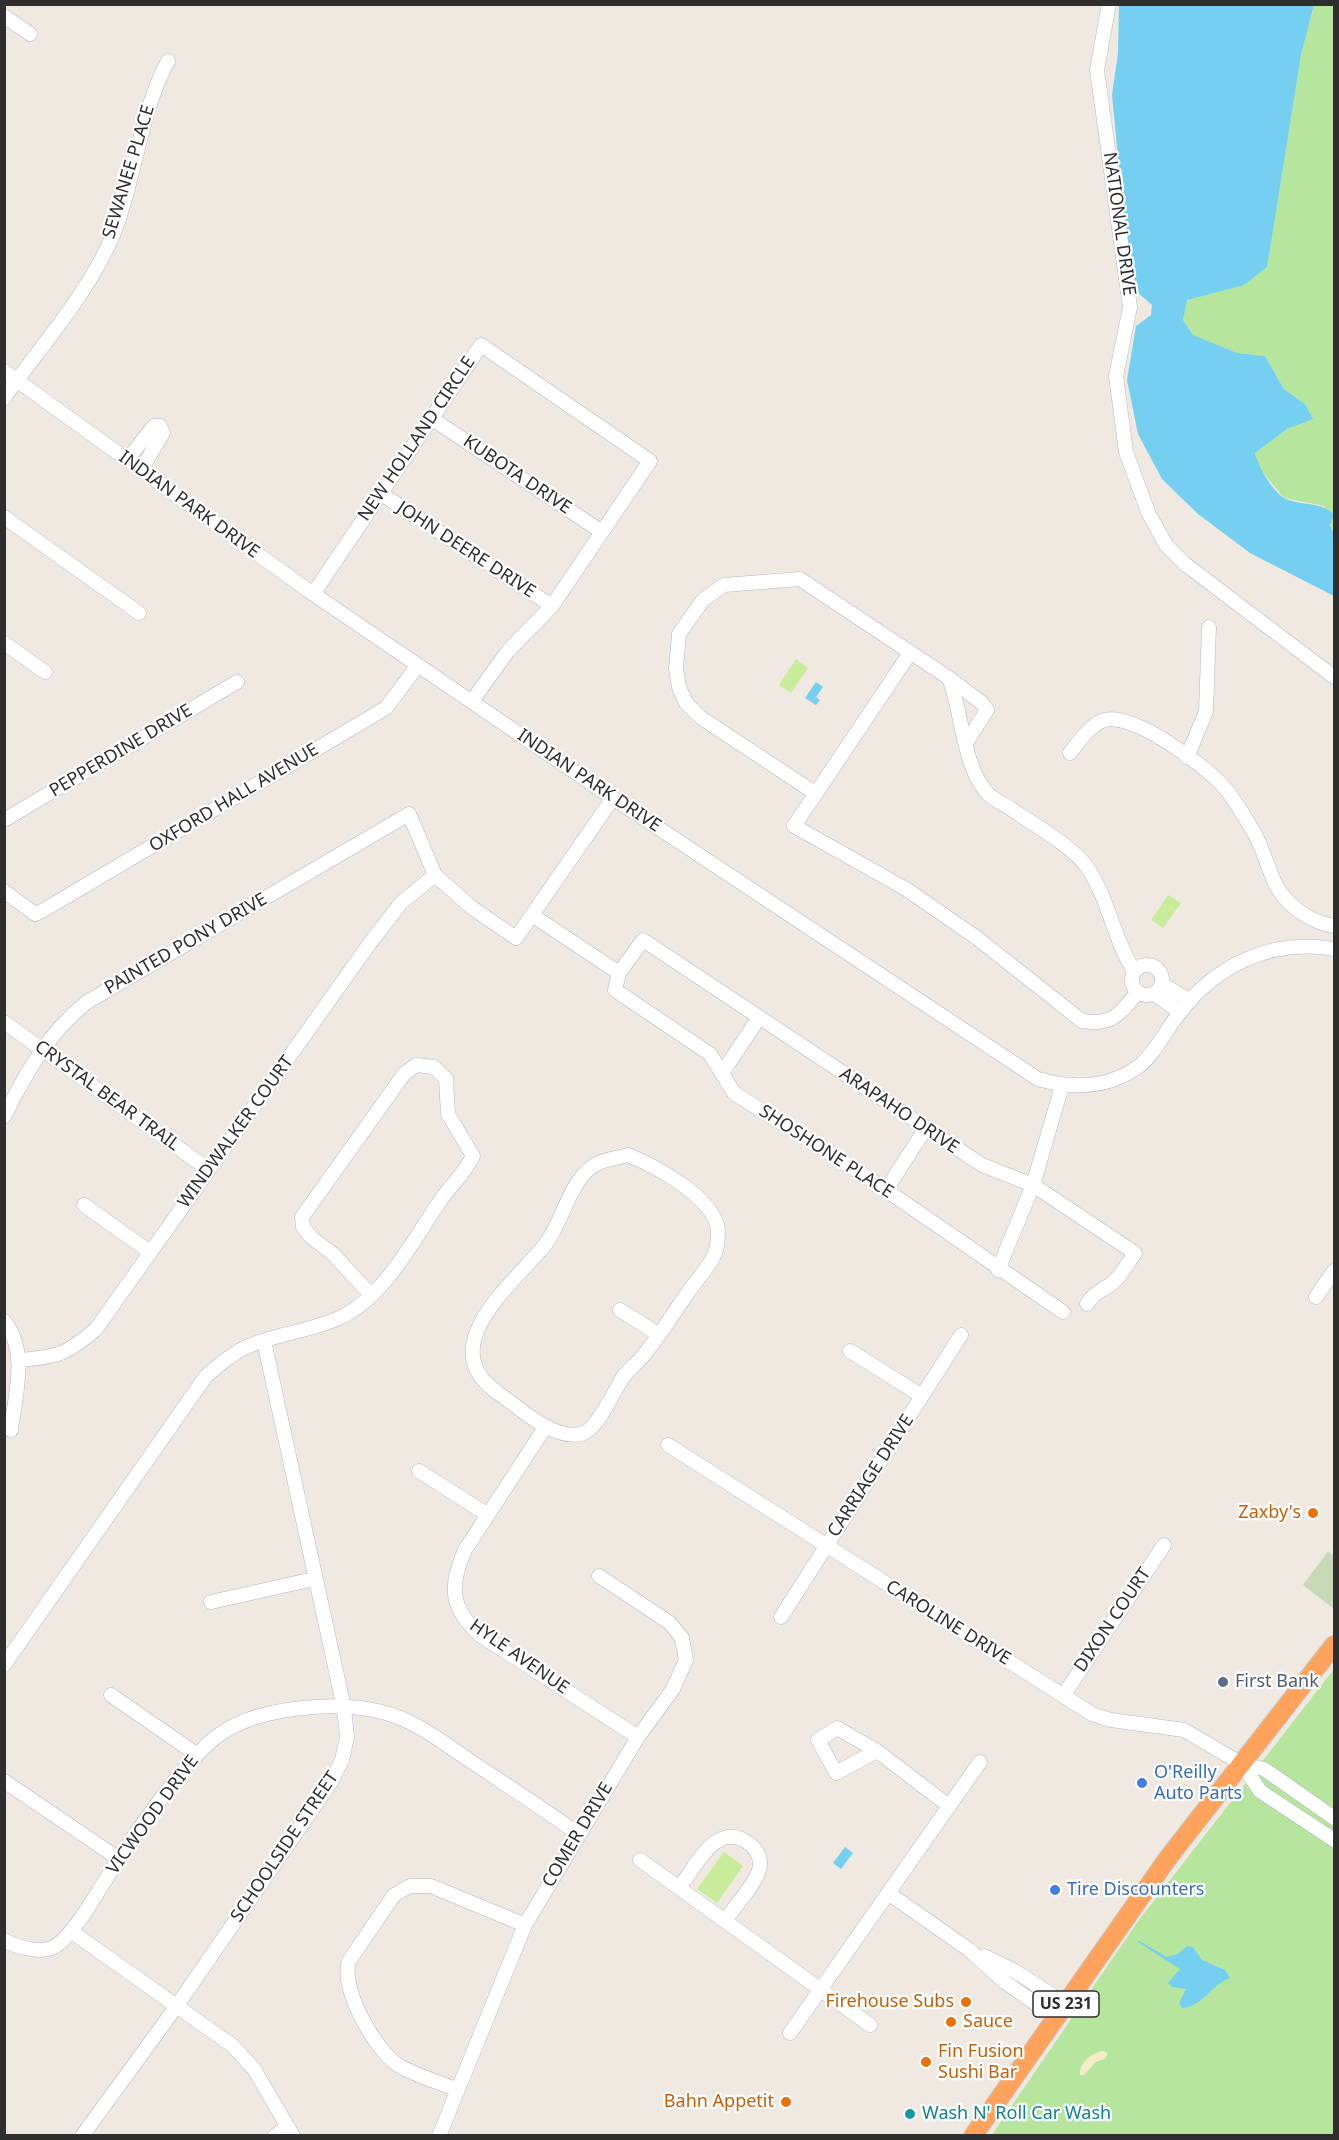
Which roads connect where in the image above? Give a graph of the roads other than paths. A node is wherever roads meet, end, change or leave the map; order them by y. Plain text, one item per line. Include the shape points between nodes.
1 (1109, 4) edge
2 (4, 16) edge
3 (30, 34) dead end
4 (168, 61) dead end
5 (4, 371) edge
6 (17, 380) junction
7 (4, 398) edge
8 (431, 418) junction
9 (127, 460) junction
10 (141, 470) junction
11 (380, 493) junction
12 (4, 517) edge
13 (602, 532) junction
14 (312, 594) junction
15 (552, 606) junction
16 (139, 613) dead end
17 (1209, 627) dead end
18 (4, 643) edge
19 (910, 654) junction
20 (418, 665) junction
21 (45, 672) dead end
22 (1335, 676) edge
23 (949, 678) junction
24 (237, 682) dead end
25 (472, 701) junction
26 (966, 743) junction
27 (1070, 753) dead end
28 (1187, 757) junction
29 (815, 793) junction
30 (613, 798) junction
31 (4, 820) edge
32 (435, 875) junction
33 (4, 891) edge
34 (532, 915) junction
35 (1335, 926) edge
36 (1335, 949) edge
37 (1134, 971) junction
38 (619, 973) junction
39 (1158, 989) junction
40 (1137, 993) junction
41 (1189, 1000) junction
42 (1180, 1012) junction
43 (759, 1018) junction
44 (4, 1022) edge
45 (42, 1050) junction
46 (722, 1073) junction
47 (1062, 1086) junction
48 (4, 1117) edge
49 (926, 1128) junction
50 (209, 1170) junction
51 (1033, 1185) junction
52 (886, 1190) junction
53 (84, 1205) dead end
54 (150, 1252) junction
55 (998, 1270) junction
56 (1335, 1271) edge
57 (371, 1295) junction
58 (1316, 1297) dead end
59 (1087, 1304) dead end
60 (620, 1310) dead end
61 (1063, 1312) dead end
62 (4, 1321) edge
63 (658, 1334) junction
64 (961, 1335) dead end
65 (264, 1341) junction
66 (850, 1351) dead end
67 (20, 1360) junction
68 (922, 1396) junction
69 (546, 1426) junction
70 (11, 1430) dead end
71 (668, 1445) dead end
72 (419, 1471) dead end
73 (488, 1515) junction
74 (1164, 1545) dead end
75 (826, 1546) junction
76 (599, 1576) dead end
77 (314, 1579) junction
78 (211, 1602) dead end
79 (781, 1617) dead end
80 (1335, 1645) edge
81 (4, 1665) edge
82 (111, 1695) dead end
83 (1063, 1696) junction
84 (344, 1708) junction
85 (639, 1737) junction
86 (877, 1751) dead end
87 (196, 1754) junction
88 (980, 1762) dead end
89 (1242, 1764) junction
90 (4, 1781) edge
91 (949, 1806) junction
92 (1335, 1818) edge
93 (578, 1834) junction
94 (1335, 1840) edge
95 (119, 1859) junction
96 (640, 1860) dead end
97 (679, 1888) junction
98 (888, 1893) junction
99 (725, 1921) junction
100 (525, 1925) junction
101 (72, 1932) junction
102 (4, 1940) edge
103 (820, 1990) junction
104 (176, 2007) junction
105 (1061, 2011) junction
106 (870, 2025) dead end
107 (790, 2033) dead end
108 (458, 2090) junction
109 (290, 2131) edge
110 (82, 2136) edge
111 (275, 2136) edge
112 (439, 2136) edge
113 (973, 2136) edge

1 - 22 street, NATIONAL DRIVE via 1097,70 1130,307 1116,376 1126,452 1135,483 1172,551
2 - 3 street
4 - 6 street, SEWANEE PLACE via 155,85 113,234 94,273
5 - 6 street, INDIAN PARK DRIVE
6 - 7 street, SEWANEE PLACE
6 - 9 street, INDIAN PARK DRIVE
8 - 11 street, NEW HOLLAND CIRCLE
8 - 13 street, KUBOTA DRIVE
8 - 13 street, NEW HOLLAND CIRCLE via 481,345 533,379 650,461
9 - 10 street, INDIAN PARK DRIVE
9 - 10 street via 154,426 160,426 164,433
10 - 14 street, INDIAN PARK DRIVE
11 - 14 street, NEW HOLLAND CIRCLE
11 - 15 street, JOHN DEERE DRIVE
12 - 16 street
13 - 15 street, NEW HOLLAND CIRCLE
14 - 20 street, INDIAN PARK DRIVE
15 - 25 street, NEW HOLLAND CIRCLE via 508,651
17 - 28 street via 1206,712
18 - 21 street
19 - 23 street
19 - 29 street
19 - 29 street via 800,579 724,585 703,600 689,617 679,634 677,649 679,687 686,703 700,717
20 - 25 street, INDIAN PARK DRIVE
20 - 33 street, OXFORD HALL AVENUE via 386,708 35,914
23 - 26 street
23 - 26 street via 987,710
24 - 31 street, PEPPERDINE DRIVE
25 - 30 street, INDIAN PARK DRIVE
26 - 37 street via 972,769 989,794 1047,832 1086,866
27 - 28 street via 1084,734 1102,720 1116,720 1141,727
28 - 35 street via 1224,787 1255,834 1283,896 1320,924
29 - 40 street via 794,826 906,889 977,938 1082,1021 1096,1024 1115,1019
30 - 34 street
30 - 47 street, INDIAN PARK DRIVE via 1038,1079
32 - 34 street via 471,907 516,938
32 - 45 street, PAINTED PONY DRIVE via 409,814 87,1002 72,1013
32 - 50 street, WINDWALKER COURT via 401,903 370,943
34 - 38 street
36 - 41 street, INDIAN PARK DRIVE via 1286,948 1253,955 1205,982
37 - 39 street via 1150,965 1160,972
37 - 40 street via 1131,982
38 - 43 street, ARAPAHO DRIVE via 643,940
38 - 46 street, SHOSHONE PLACE via 615,990 710,1054
39 - 40 street via 1146,996
39 - 41 street
39 - 42 street
41 - 42 street, INDIAN PARK DRIVE
42 - 47 street, INDIAN PARK DRIVE via 1140,1066 1104,1084
43 - 46 street
43 - 49 street, ARAPAHO DRIVE
44 - 45 street, CRYSTAL BEAR TRAIL
45 - 48 street, PAINTED PONY DRIVE
45 - 50 street, CRYSTAL BEAR TRAIL
46 - 52 street, SHOSHONE PLACE via 734,1093
47 - 51 street
49 - 51 street, ARAPAHO DRIVE via 982,1165
49 - 52 street
50 - 54 street, WINDWALKER COURT
51 - 55 street
51 - 59 street, ARAPAHO DRIVE via 1135,1253 1119,1275 1095,1292
52 - 55 street, SHOSHONE PLACE
53 - 54 street
54 - 67 street, WINDWALKER COURT via 96,1329 72,1350 49,1358
55 - 61 street, SHOSHONE PLACE
56 - 58 street
57 - 57 street via 332,1252 312,1238 303,1227 302,1217 404,1074 416,1065 434,1067 446,1079 448,1114 473,1156 468,1168
57 - 65 street via 355,1311 337,1319
60 - 63 street
62 - 67 street via 12,1331
63 - 69 street via 625,1375 596,1423 584,1434 570,1436
63 - 69 street via 715,1254 718,1231 711,1211 650,1164 628,1155 599,1162 575,1184 545,1246 490,1308 473,1338 472,1363 479,1377
64 - 68 street, CARRIAGE DRIVE
65 - 77 street, SCHOOLSIDE STREET
65 - 81 street via 231,1355 206,1376
66 - 68 street
67 - 70 street
68 - 75 street, CARRIAGE DRIVE
69 - 73 street, HYLE AVENUE
71 - 75 street, CAROLINE DRIVE
72 - 73 street
73 - 85 street, HYLE AVENUE via 457,1568 454,1586 465,1621 480,1635
74 - 83 street, DIXON COURT
75 - 79 street, CARRIAGE DRIVE
75 - 83 street, CAROLINE DRIVE
76 - 85 street, COMER DRIVE via 669,1623 681,1638 686,1660 673,1689
77 - 78 street
77 - 84 street, SCHOOLSIDE STREET
80 - 89 highway, US 231
82 - 87 street
83 - 89 street, CAROLINE DRIVE via 1092,1714 1184,1730
84 - 87 street, VICWOOD DRIVE via 282,1709 248,1719 217,1735
84 - 93 street, VICWOOD DRIVE via 382,1712 413,1723
84 - 104 street, SCHOOLSIDE STREET via 347,1737 331,1782
85 - 93 street, COMER DRIVE
86 - 91 street
87 - 95 street, VICWOOD DRIVE
88 - 91 street
89 - 92 street via 1264,1769
89 - 94 street via 1260,1791
89 - 105 highway, US 231 via 1168,1858
90 - 95 street
91 - 98 street
93 - 100 street, COMER DRIVE
95 - 101 street, VICWOOD DRIVE
96 - 97 street
97 - 99 street
97 - 99 street via 716,1841 729,1835 742,1839 754,1848 760,1860 759,1872
98 - 103 street
98 - 105 street via 968,1949 1013,1970
99 - 103 street
100 - 108 street, COMER DRIVE
100 - 108 street via 431,1886 410,1886 394,1895 349,1961 345,1972 353,2000 386,2055 399,2066
101 - 102 street, VICWOOD DRIVE via 52,1948 34,1949
101 - 104 street
103 - 106 street
103 - 107 street
104 - 109 street via 232,2046 254,2069
104 - 110 street, SCHOOLSIDE STREET
105 - 113 highway, US 231
108 - 112 street, COMER DRIVE
109 - 111 street

